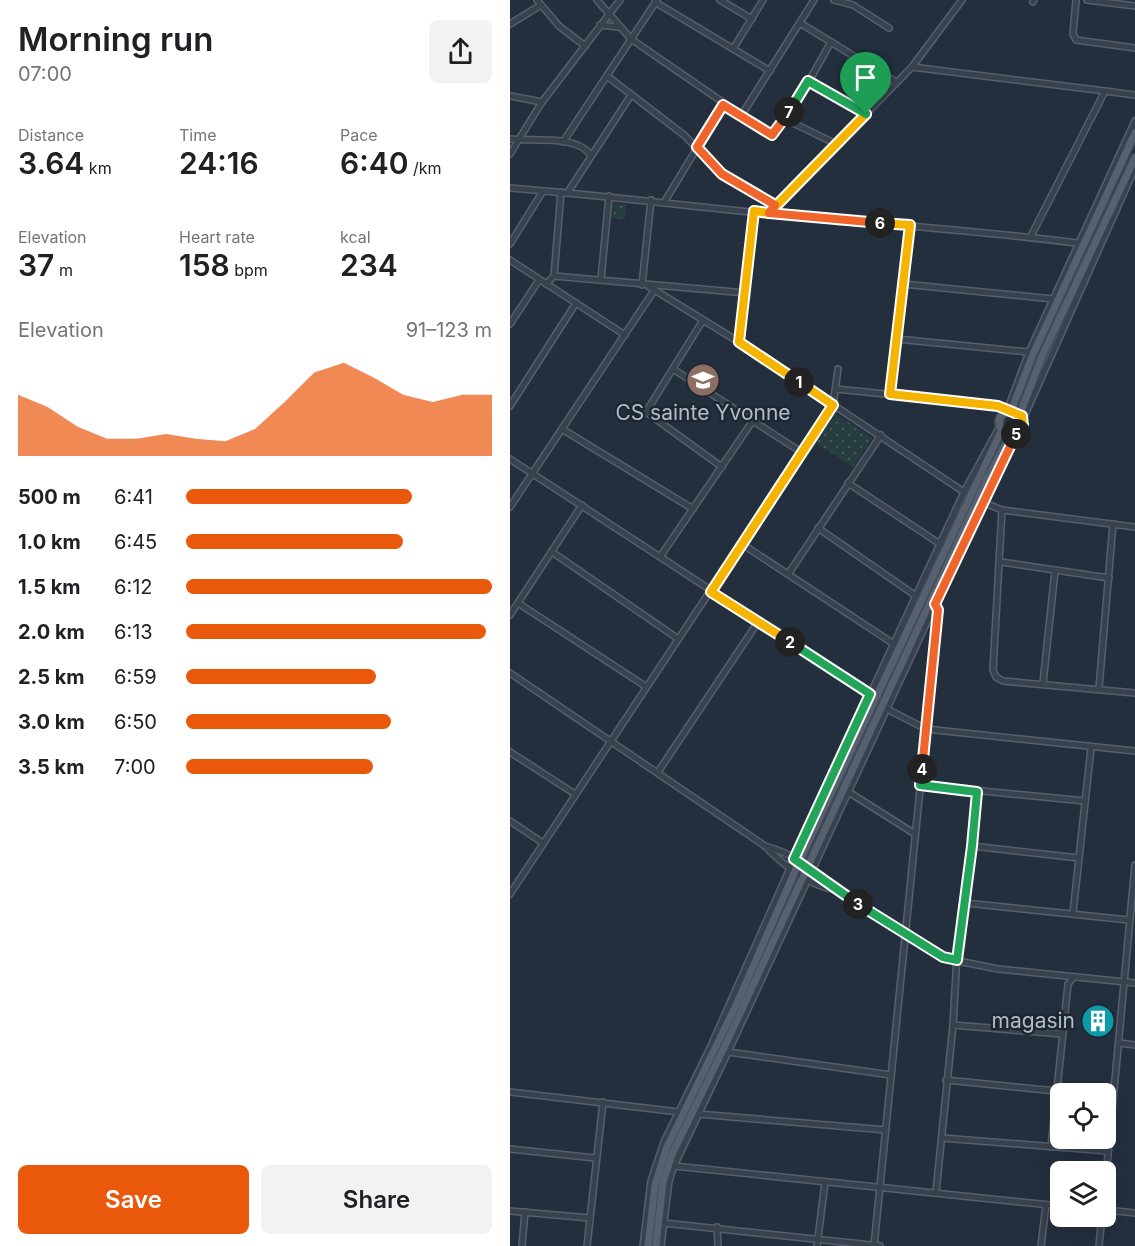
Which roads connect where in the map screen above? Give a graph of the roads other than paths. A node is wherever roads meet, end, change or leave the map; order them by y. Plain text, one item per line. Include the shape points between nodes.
1 (597, 0) edge
2 (620, 0) edge
3 (720, 0) edge
4 (763, 0) edge
5 (814, 0) edge
6 (834, 0) edge
7 (962, 0) edge
8 (1076, 0) edge
9 (1087, 0) edge
10 (656, 1) edge
11 (854, 2) edge
12 (539, 3) edge
13 (1135, 6) edge
14 (609, 14) junction
15 (752, 19) junction
16 (800, 23) junction
17 (510, 24) edge
18 (600, 25) junction
19 (618, 27) junction
20 (889, 28) dead end
21 (631, 39) junction
22 (831, 42) junction
23 (585, 46) junction
24 (1135, 48) edge
25 (733, 49) junction
26 (912, 67) junction
27 (770, 71) junction
28 (607, 76) junction
29 (808, 81) junction
30 (896, 82) junction
31 (1105, 92) junction
32 (631, 95) junction
33 (1135, 95) edge
34 (510, 96) edge
35 (542, 102) junction
36 (723, 105) junction
37 (866, 114) junction
38 (741, 116) junction
39 (785, 119) junction
40 (1135, 121) edge
41 (1135, 132) edge
42 (513, 140) edge
43 (563, 142) junction
44 (836, 144) junction
45 (697, 147) junction
46 (510, 154) edge
47 (591, 155) junction
48 (1135, 158) edge
49 (1135, 168) edge
50 (510, 188) edge
51 (543, 191) junction
52 (561, 192) junction
53 (568, 192) junction
54 (609, 196) junction
55 (651, 200) junction
56 (665, 201) junction
57 (775, 205) junction
58 (754, 211) junction
59 (769, 213) junction
60 (910, 225) junction
61 (1031, 236) junction
62 (1081, 243) junction
63 (510, 244) edge
64 (510, 260) edge
65 (554, 276) junction
66 (601, 279) junction
67 (540, 280) junction
68 (546, 284) junction
69 (903, 284) junction
70 (645, 285) junction
71 (655, 289) junction
72 (746, 293) junction
73 (1053, 298) junction
74 (576, 303) junction
75 (703, 320) junction
76 (510, 324) edge
77 (625, 335) junction
78 (897, 339) junction
79 (739, 342) junction
80 (1029, 352) junction
81 (673, 369) junction
82 (838, 369) dead end
83 (836, 389) junction
84 (510, 392) edge
85 (890, 394) junction
86 (516, 396) junction
87 (833, 405) junction
88 (510, 406) edge
89 (1009, 411) junction
90 (1021, 416) junction
91 (753, 419) junction
92 (1001, 428) junction
93 (562, 429) junction
94 (1012, 434) junction
95 (881, 435) junction
96 (801, 452) junction
97 (510, 459) edge
98 (722, 467) junction
99 (533, 472) junction
100 (848, 483) junction
101 (964, 492) junction
102 (982, 502) junction
103 (582, 505) junction
104 (510, 507) edge
105 (693, 509) junction
106 (1002, 510) junction
107 (1113, 524) junction
108 (1135, 527) edge
109 (818, 528) junction
110 (742, 544) junction
111 (940, 544) junction
112 (552, 552) junction
113 (660, 557) junction
114 (1001, 562) junction
115 (1055, 571) junction
116 (789, 573) junction
117 (1109, 578) junction
118 (711, 592) junction
119 (916, 596) junction
120 (518, 603) junction
121 (935, 604) junction
122 (510, 615) edge
123 (758, 622) junction
124 (677, 638) junction
125 (894, 644) junction
126 (510, 673) edge
127 (1043, 683) junction
128 (645, 686) junction
129 (1099, 688) junction
130 (1135, 693) edge
131 (870, 694) junction
132 (885, 708) junction
133 (927, 729) junction
134 (612, 740) junction
135 (1091, 747) junction
136 (1135, 751) edge
137 (510, 752) edge
138 (658, 772) junction
139 (920, 785) junction
140 (847, 791) junction
141 (977, 792) junction
142 (575, 794) junction
143 (1085, 801) junction
144 (510, 821) edge
145 (915, 834) junction
146 (543, 843) junction
147 (765, 846) junction
148 (972, 846) junction
149 (1079, 858) junction
150 (796, 861) junction
151 (1135, 865) edge
152 (808, 868) junction
153 (793, 869) junction
154 (805, 876) junction
155 (834, 889) junction
156 (511, 893) edge
157 (966, 903) junction
158 (1073, 913) junction
159 (1129, 920) junction
160 (906, 933) junction
161 (957, 960) junction
162 (1075, 977) junction
163 (1125, 982) junction
164 (1135, 983) edge
165 (953, 1025) junction
166 (1062, 1034) junction
167 (1119, 1043) junction
168 (1135, 1045) edge
169 (728, 1052) junction
170 (891, 1075) junction
171 (946, 1080) junction
172 (1057, 1083) edge
173 (1050, 1091) edge
174 (510, 1092) edge
175 (603, 1102) junction
176 (679, 1112) junction
177 (698, 1114) junction
178 (886, 1130) junction
179 (942, 1138) junction
180 (1050, 1147) edge
181 (510, 1149) edge
182 (1080, 1149) edge
183 (1108, 1151) junction
184 (595, 1158) junction
185 (1107, 1161) edge
186 (674, 1166) junction
187 (825, 1182) junction
188 (879, 1188) junction
189 (936, 1192) junction
190 (1046, 1204) junction
191 (1050, 1205) edge
192 (510, 1211) edge
193 (1116, 1211) edge
194 (525, 1212) junction
195 (1135, 1213) edge
196 (590, 1218) junction
197 (664, 1223) junction
198 (717, 1227) junction
199 (1100, 1227) edge
200 (818, 1239) junction
201 (522, 1246) edge
202 (587, 1246) edge
203 (646, 1246) edge
204 (656, 1246) edge
205 (661, 1246) edge
206 (718, 1246) edge
207 (817, 1246) edge
208 (876, 1246) edge
209 (1041, 1246) edge
210 (1099, 1246) edge

1 - 14 street
2 - 14 street
3 - 15 street
4 - 15 street
5 - 16 street
6 - 11 street
7 - 26 street
8 - 24 street via 1076,40
9 - 13 street
10 - 21 street
10 - 25 street
11 - 20 street
12 - 17 street
12 - 23 street via 559,26
14 - 18 street
14 - 19 street
15 - 25 street
16 - 22 street
16 - 27 street
18 - 19 street
18 - 23 street
19 - 21 street
21 - 28 street
21 - 36 street
22 - 29 street
22 - 30 street
23 - 35 street
25 - 27 street
26 - 30 street
26 - 31 street
27 - 38 street
28 - 32 street
28 - 43 street
29 - 37 street
29 - 39 street
30 - 37 street
31 - 33 street
31 - 61 street
32 - 45 street
32 - 47 street
34 - 35 street
35 - 42 street
36 - 38 street
36 - 45 street
37 - 44 street
38 - 39 street via 772,135
39 - 44 street
40 - 62 street
41 - 62 main road
42 - 43 street
42 - 46 street
43 - 47 street
44 - 57 street
45 - 56 street
45 - 57 street via 722,174
47 - 53 street
48 - 90 main road via 1044,354
49 - 90 street
50 - 51 street
51 - 52 street
51 - 63 street
52 - 53 street
52 - 65 street
53 - 54 street
54 - 55 street
54 - 66 street
55 - 56 street
55 - 70 street
56 - 58 street
57 - 59 street
58 - 59 street
58 - 72 street
59 - 60 street
60 - 61 street
60 - 69 street
61 - 62 street
62 - 73 street
62 - 89 main road
64 - 67 street
65 - 66 street
65 - 68 street
66 - 70 street
67 - 68 street
67 - 76 street
68 - 74 street
69 - 73 street
69 - 78 street
70 - 71 street
70 - 72 street
71 - 75 street
71 - 77 street
72 - 79 street
73 - 80 street
74 - 77 street
74 - 86 street
75 - 79 street
75 - 81 street
77 - 93 street
78 - 80 street
78 - 85 street
79 - 87 street
80 - 89 street
81 - 91 street
81 - 98 street via 647,414
82 - 83 street
83 - 85 street
83 - 87 street
84 - 86 street
85 - 89 street via 985,404
86 - 88 street
87 - 95 street
87 - 96 street
89 - 90 main road
89 - 92 main road via 1000,419
90 - 94 main road via 1022,428
91 - 96 street
91 - 98 street
92 - 94 main road
92 - 101 street
92 - 150 main road
93 - 99 street
93 - 105 street
94 - 102 street
94 - 152 main road via 988,477
95 - 100 street
95 - 101 street
96 - 110 street
97 - 99 street
98 - 105 street
99 - 103 street
99 - 104 street
100 - 109 street
100 - 111 street
101 - 111 street
102 - 106 street
102 - 121 street
103 - 112 street
103 - 113 street
105 - 113 street
106 - 107 street
106 - 114 street
107 - 108 street
107 - 117 street
109 - 116 street
109 - 119 street
110 - 116 street
110 - 118 street
111 - 119 street
112 - 120 street
112 - 124 street
113 - 118 street
114 - 115 street
114 - 127 street via 993,670 1003,681
115 - 117 street
115 - 127 street
116 - 125 street
117 - 129 street
118 - 123 street
118 - 124 street
119 - 125 street
120 - 122 street
120 - 128 street
121 - 132 street
121 - 133 street via 938,610
123 - 131 street
123 - 138 street
124 - 128 street
125 - 131 street
126 - 134 street
127 - 129 street
128 - 134 street
129 - 130 street
131 - 150 street
132 - 133 street
132 - 140 street
133 - 135 street
133 - 139 street
134 - 138 street
134 - 142 street
135 - 136 street
135 - 143 street
137 - 142 street
138 - 147 street
139 - 141 street
139 - 145 street
140 - 145 street
140 - 152 street
141 - 143 street
141 - 148 street
142 - 146 street
143 - 149 street
144 - 146 street
145 - 160 street
146 - 156 street
147 - 150 street
147 - 153 street
148 - 149 street
148 - 157 street
149 - 158 street
150 - 152 street
150 - 153 main road
151 - 159 street
152 - 154 main road
152 - 155 street
153 - 154 street
153 - 176 street
153 - 203 main road via 738,1001 666,1149 655,1185
154 - 155 street via 823,888
154 - 169 street
154 - 204 main road via 670,1159 663,1182
155 - 160 street
157 - 158 street
157 - 161 street
158 - 159 street
159 - 163 street
160 - 161 street via 943,957
160 - 170 street
161 - 162 street via 998,969
161 - 165 street
162 - 163 street
162 - 166 street via 1068,984
163 - 164 street
163 - 167 street
165 - 166 street
165 - 171 street
166 - 172 street
167 - 168 street
167 - 183 street
169 - 170 street
169 - 177 street
170 - 178 street
171 - 173 street
171 - 179 street
174 - 175 street
175 - 176 street
175 - 184 street
176 - 203 street via 655,1165
177 - 178 street
177 - 186 street
178 - 188 street
179 - 180 street
179 - 189 street
181 - 184 street
182 - 183 street
183 - 185 street
184 - 196 street
186 - 187 street
186 - 197 street
187 - 188 street
187 - 200 street
188 - 189 street
188 - 208 street
189 - 190 street
190 - 191 street
190 - 209 street
192 - 194 street
193 - 195 street
194 - 196 street
194 - 201 street
196 - 202 street
197 - 198 street
197 - 205 street
198 - 200 street
198 - 206 street
199 - 210 street
200 - 207 street
200 - 208 street

